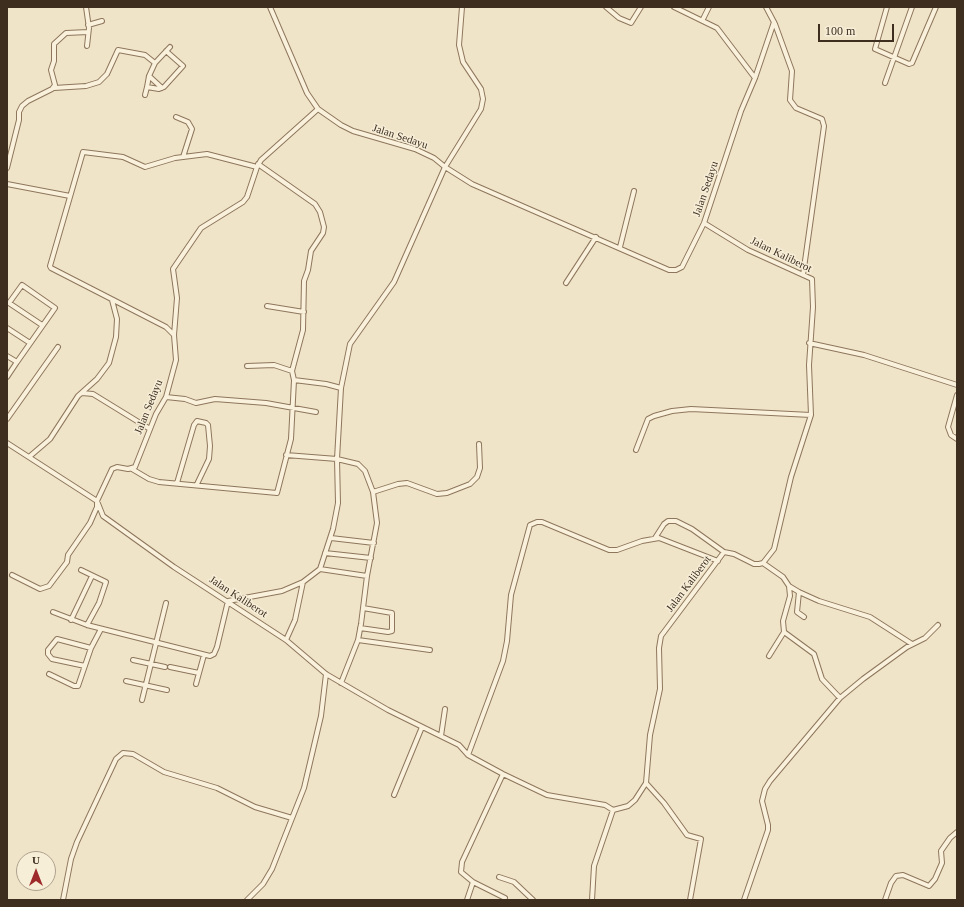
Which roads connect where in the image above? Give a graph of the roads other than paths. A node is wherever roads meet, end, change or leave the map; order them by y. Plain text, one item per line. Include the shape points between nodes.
1 (86, 7) edge
2 (270, 7) edge
3 (462, 7) edge
4 (606, 7) edge
5 (641, 7) edge
6 (674, 7) edge
7 (709, 7) edge
8 (766, 7) edge
9 (887, 7) edge
10 (912, 7) edge
11 (936, 7) edge
12 (703, 19) junction
13 (102, 21) dead end
14 (774, 22) junction
15 (88, 25) junction
16 (88, 32) junction
17 (87, 46) dead end
18 (170, 47) dead end
19 (166, 51) junction
20 (893, 58) junction
21 (156, 62) junction
22 (149, 76) junction
23 (755, 78) junction
24 (885, 83) dead end
25 (147, 87) junction
26 (54, 88) junction
27 (162, 88) junction
28 (145, 95) dead end
29 (318, 109) junction
30 (176, 117) dead end
31 (183, 157) junction
32 (258, 165) junction
33 (445, 167) junction
34 (7, 168) edge
35 (7, 184) edge
36 (634, 191) dead end
37 (70, 196) junction
38 (704, 223) junction
39 (596, 237) junction
40 (620, 247) junction
41 (803, 275) junction
42 (566, 283) dead end
43 (112, 300) junction
44 (8, 304) edge
45 (267, 306) dead end
46 (304, 312) junction
47 (42, 325) junction
48 (7, 328) edge
49 (174, 335) junction
50 (30, 343) junction
51 (809, 343) junction
52 (58, 346) dead end
53 (7, 356) edge
54 (17, 362) junction
55 (247, 366) dead end
56 (292, 371) junction
57 (7, 376) edge
58 (294, 380) junction
59 (957, 385) edge
60 (341, 388) junction
61 (82, 393) junction
62 (957, 396) edge
63 (166, 397) junction
64 (292, 408) junction
65 (316, 412) dead end
66 (811, 415) junction
67 (7, 419) edge
68 (150, 429) junction
69 (957, 439) edge
70 (7, 443) edge
71 (479, 444) dead end
72 (636, 450) dead end
73 (286, 455) junction
74 (29, 457) junction
75 (337, 459) junction
76 (132, 469) junction
77 (177, 483) junction
78 (198, 484) junction
79 (373, 492) junction
80 (97, 501) junction
81 (331, 538) junction
82 (656, 538) junction
83 (374, 543) junction
84 (724, 552) junction
85 (325, 553) junction
86 (371, 558) junction
87 (718, 561) junction
88 (763, 563) junction
89 (320, 569) junction
90 (81, 570) dead end
91 (12, 575) dead end
92 (92, 576) junction
93 (367, 576) junction
94 (303, 582) junction
95 (789, 586) junction
96 (799, 592) junction
97 (228, 601) junction
98 (166, 602) dead end
99 (363, 608) junction
100 (52, 612) dead end
101 (804, 617) dead end
102 (71, 620) junction
103 (938, 625) dead end
104 (87, 626) junction
105 (360, 628) junction
106 (101, 629) junction
107 (784, 632) junction
108 (286, 640) junction
109 (358, 640) junction
110 (156, 642) junction
111 (912, 644) junction
112 (91, 648) junction
113 (430, 650) dead end
114 (204, 655) junction
115 (769, 656) dead end
116 (133, 660) dead end
117 (151, 663) junction
118 (85, 666) junction
119 (165, 667) dead end
120 (170, 667) dead end
121 (199, 673) junction
122 (49, 674) dead end
123 (326, 674) junction
124 (126, 681) dead end
125 (341, 683) junction
126 (196, 684) dead end
127 (145, 685) junction
128 (167, 690) dead end
129 (840, 698) junction
130 (142, 700) dead end
131 (445, 709) dead end
132 (422, 727) junction
133 (441, 736) junction
134 (468, 755) junction
135 (503, 774) junction
136 (646, 783) junction
137 (394, 795) dead end
138 (613, 810) junction
139 (292, 818) junction
140 (957, 832) edge
141 (499, 876) dead end
142 (473, 882) junction
143 (505, 898) dead end
144 (63, 900) edge
145 (247, 900) edge
146 (467, 900) edge
147 (533, 900) edge
148 (592, 900) edge
149 (690, 900) edge
150 (744, 900) edge
151 (885, 900) edge

1 - 15 street
2 - 29 street via 301,82
3 - 33 street via 459,46 461,57 483,99 481,109
4 - 5 street via 619,18 631,23
6 - 12 street
7 - 12 street
8 - 14 street
9 - 20 street via 875,46 877,51
10 - 20 street
11 - 20 street via 912,62 909,64
12 - 23 street via 717,28
13 - 15 street
14 - 23 street, Jalan Sedayu
14 - 41 street via 792,71 790,100 796,108 822,119 824,126
15 - 16 street
16 - 17 street
16 - 26 street via 66,33 54,44 51,70
18 - 19 street
19 - 21 street
19 - 27 street via 183,66
20 - 24 street
21 - 22 street
21 - 26 street via 145,55 118,50 100,82 86,86
22 - 25 street
22 - 27 street
23 - 38 street, Jalan Sedayu via 741,111
25 - 27 street
25 - 28 street
26 - 34 street via 22,106
29 - 32 street, Jalan Sedayu
29 - 33 street, Jalan Sedayu via 346,128 415,150 434,158
30 - 31 street via 188,122 192,129
31 - 32 street via 207,154
31 - 37 street via 145,166 123,157 84,152
32 - 46 street via 311,200 320,212 324,230 311,251 304,281
32 - 49 street, Jalan Sedayu via 244,202 201,228 173,268 177,298
33 - 39 street, Jalan Sedayu via 472,184
33 - 60 street via 394,282 350,344
35 - 37 street
36 - 40 street
37 - 43 street via 50,266
38 - 40 street, Jalan Sedayu via 682,267 676,270 669,270
38 - 41 street, Jalan Kaliberot via 748,250
39 - 40 street, Jalan Sedayu
39 - 42 street
41 - 51 street, Jalan Kaliberot via 812,279 813,287
43 - 49 street via 166,328
43 - 61 street via 117,319 113,352 105,369
44 - 47 street
44 - 47 street via 22,285 54,308
45 - 46 street
46 - 56 street via 303,330
47 - 50 street
48 - 50 street
49 - 63 street, Jalan Sedayu via 176,360
50 - 54 street
51 - 59 street via 864,355
51 - 66 street, Jalan Kaliberot
52 - 67 street
53 - 54 street
54 - 57 street
55 - 56 street via 274,365
56 - 58 street
58 - 60 street
58 - 64 street
60 - 75 street
61 - 68 street via 93,394
61 - 74 street via 50,439
62 - 69 street via 948,427 951,435
63 - 64 street via 196,403 215,399
63 - 68 street, Jalan Sedayu
64 - 65 street
64 - 73 street via 291,439
66 - 72 street via 691,409 672,411 648,419
66 - 88 street, Jalan Kaliberot via 791,477 775,546
68 - 76 street, Jalan Sedayu via 137,463
70 - 74 street, Jalan Kaliberot
71 - 79 street via 480,468 477,477 470,484 437,494 407,483
73 - 75 street
73 - 78 street via 277,493
74 - 80 street, Jalan Kaliberot
75 - 79 street via 362,466
75 - 81 street via 338,503
76 - 77 street via 154,480
76 - 80 street via 112,469
77 - 78 street
77 - 78 street via 197,421 206,422 208,425 210,446 209,459
79 - 83 street via 377,522
80 - 91 street via 90,523 68,555 68,562 49,586 40,589
80 - 97 street, Jalan Kaliberot via 103,516 174,567
81 - 83 street
81 - 85 street
82 - 84 street via 664,524 668,521 676,522 692,529
82 - 87 street
82 - 134 street via 609,550 542,522 533,523 527,529 511,595 503,661
83 - 86 street
84 - 87 street, Jalan Kaliberot
84 - 88 street, Jalan Kaliberot via 754,564
85 - 86 street
85 - 89 street
86 - 93 street
87 - 136 street, Jalan Kaliberot via 659,642 660,689 650,735
88 - 95 street via 783,577
89 - 93 street
89 - 94 street
90 - 92 street
92 - 102 street
92 - 104 street via 106,582
93 - 99 street
94 - 97 street via 282,591
94 - 108 street via 295,620
95 - 96 street
95 - 107 street via 790,596 783,621
96 - 101 street via 797,612
96 - 111 street via 870,617
97 - 108 street, Jalan Kaliberot
97 - 114 street via 216,651 213,655
98 - 110 street
99 - 105 street
99 - 105 street via 392,613 392,631
100 - 102 street
102 - 104 street
103 - 111 street via 925,638
104 - 106 street
105 - 109 street
106 - 110 street
106 - 112 street
107 - 115 street
107 - 129 street via 814,654 822,679
108 - 123 street, Jalan Kaliberot
109 - 113 street
109 - 125 street
110 - 114 street
110 - 117 street
111 - 129 street
112 - 118 street
112 - 118 street via 57,639 48,650 52,659
114 - 121 street
116 - 117 street
117 - 119 street
117 - 127 street
118 - 122 street via 81,682 76,686
120 - 121 street
121 - 126 street
123 - 125 street, Jalan Kaliberot
123 - 139 street via 321,716 304,788
124 - 127 street
125 - 132 street, Jalan Kaliberot
127 - 128 street
127 - 130 street
129 - 150 street via 765,789 762,801 768,830
131 - 133 street
132 - 133 street, Jalan Kaliberot
132 - 137 street
133 - 134 street, Jalan Kaliberot via 459,745
134 - 135 street, Jalan Kaliberot
135 - 138 street, Jalan Kaliberot via 547,795 605,805
135 - 142 street via 462,862 461,872
136 - 138 street, Jalan Kaliberot via 628,806
136 - 149 street via 687,835 701,839
138 - 148 street via 594,866
139 - 144 street via 255,807 217,788 164,772 133,754 123,753 116,759 77,842
139 - 145 street via 272,869 263,884
140 - 151 street via 941,851 942,863 929,886 903,875 896,876
141 - 147 street via 514,882
142 - 143 street
142 - 146 street

